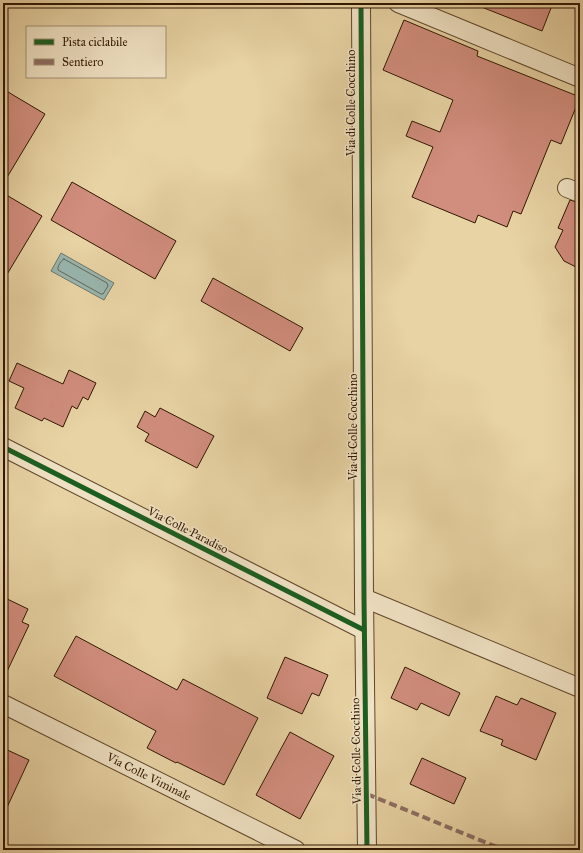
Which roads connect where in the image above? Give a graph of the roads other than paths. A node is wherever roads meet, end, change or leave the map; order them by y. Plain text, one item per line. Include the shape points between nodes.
1 (361, 3) edge
2 (398, 3) edge
3 (580, 78) edge
4 (3, 447) edge
5 (364, 598) junction
6 (364, 630) junction
7 (580, 688) edge
8 (3, 704) edge
9 (296, 850) edge
10 (367, 850) edge

1 - 5 street, Via di Colle Cocchino
2 - 3 street
4 - 6 street, Via Colle Paradiso
5 - 6 street, Via di Colle Cocchino
5 - 7 street
6 - 10 street, Via di Colle Cocchino
8 - 9 street, Via Colle Viminale

